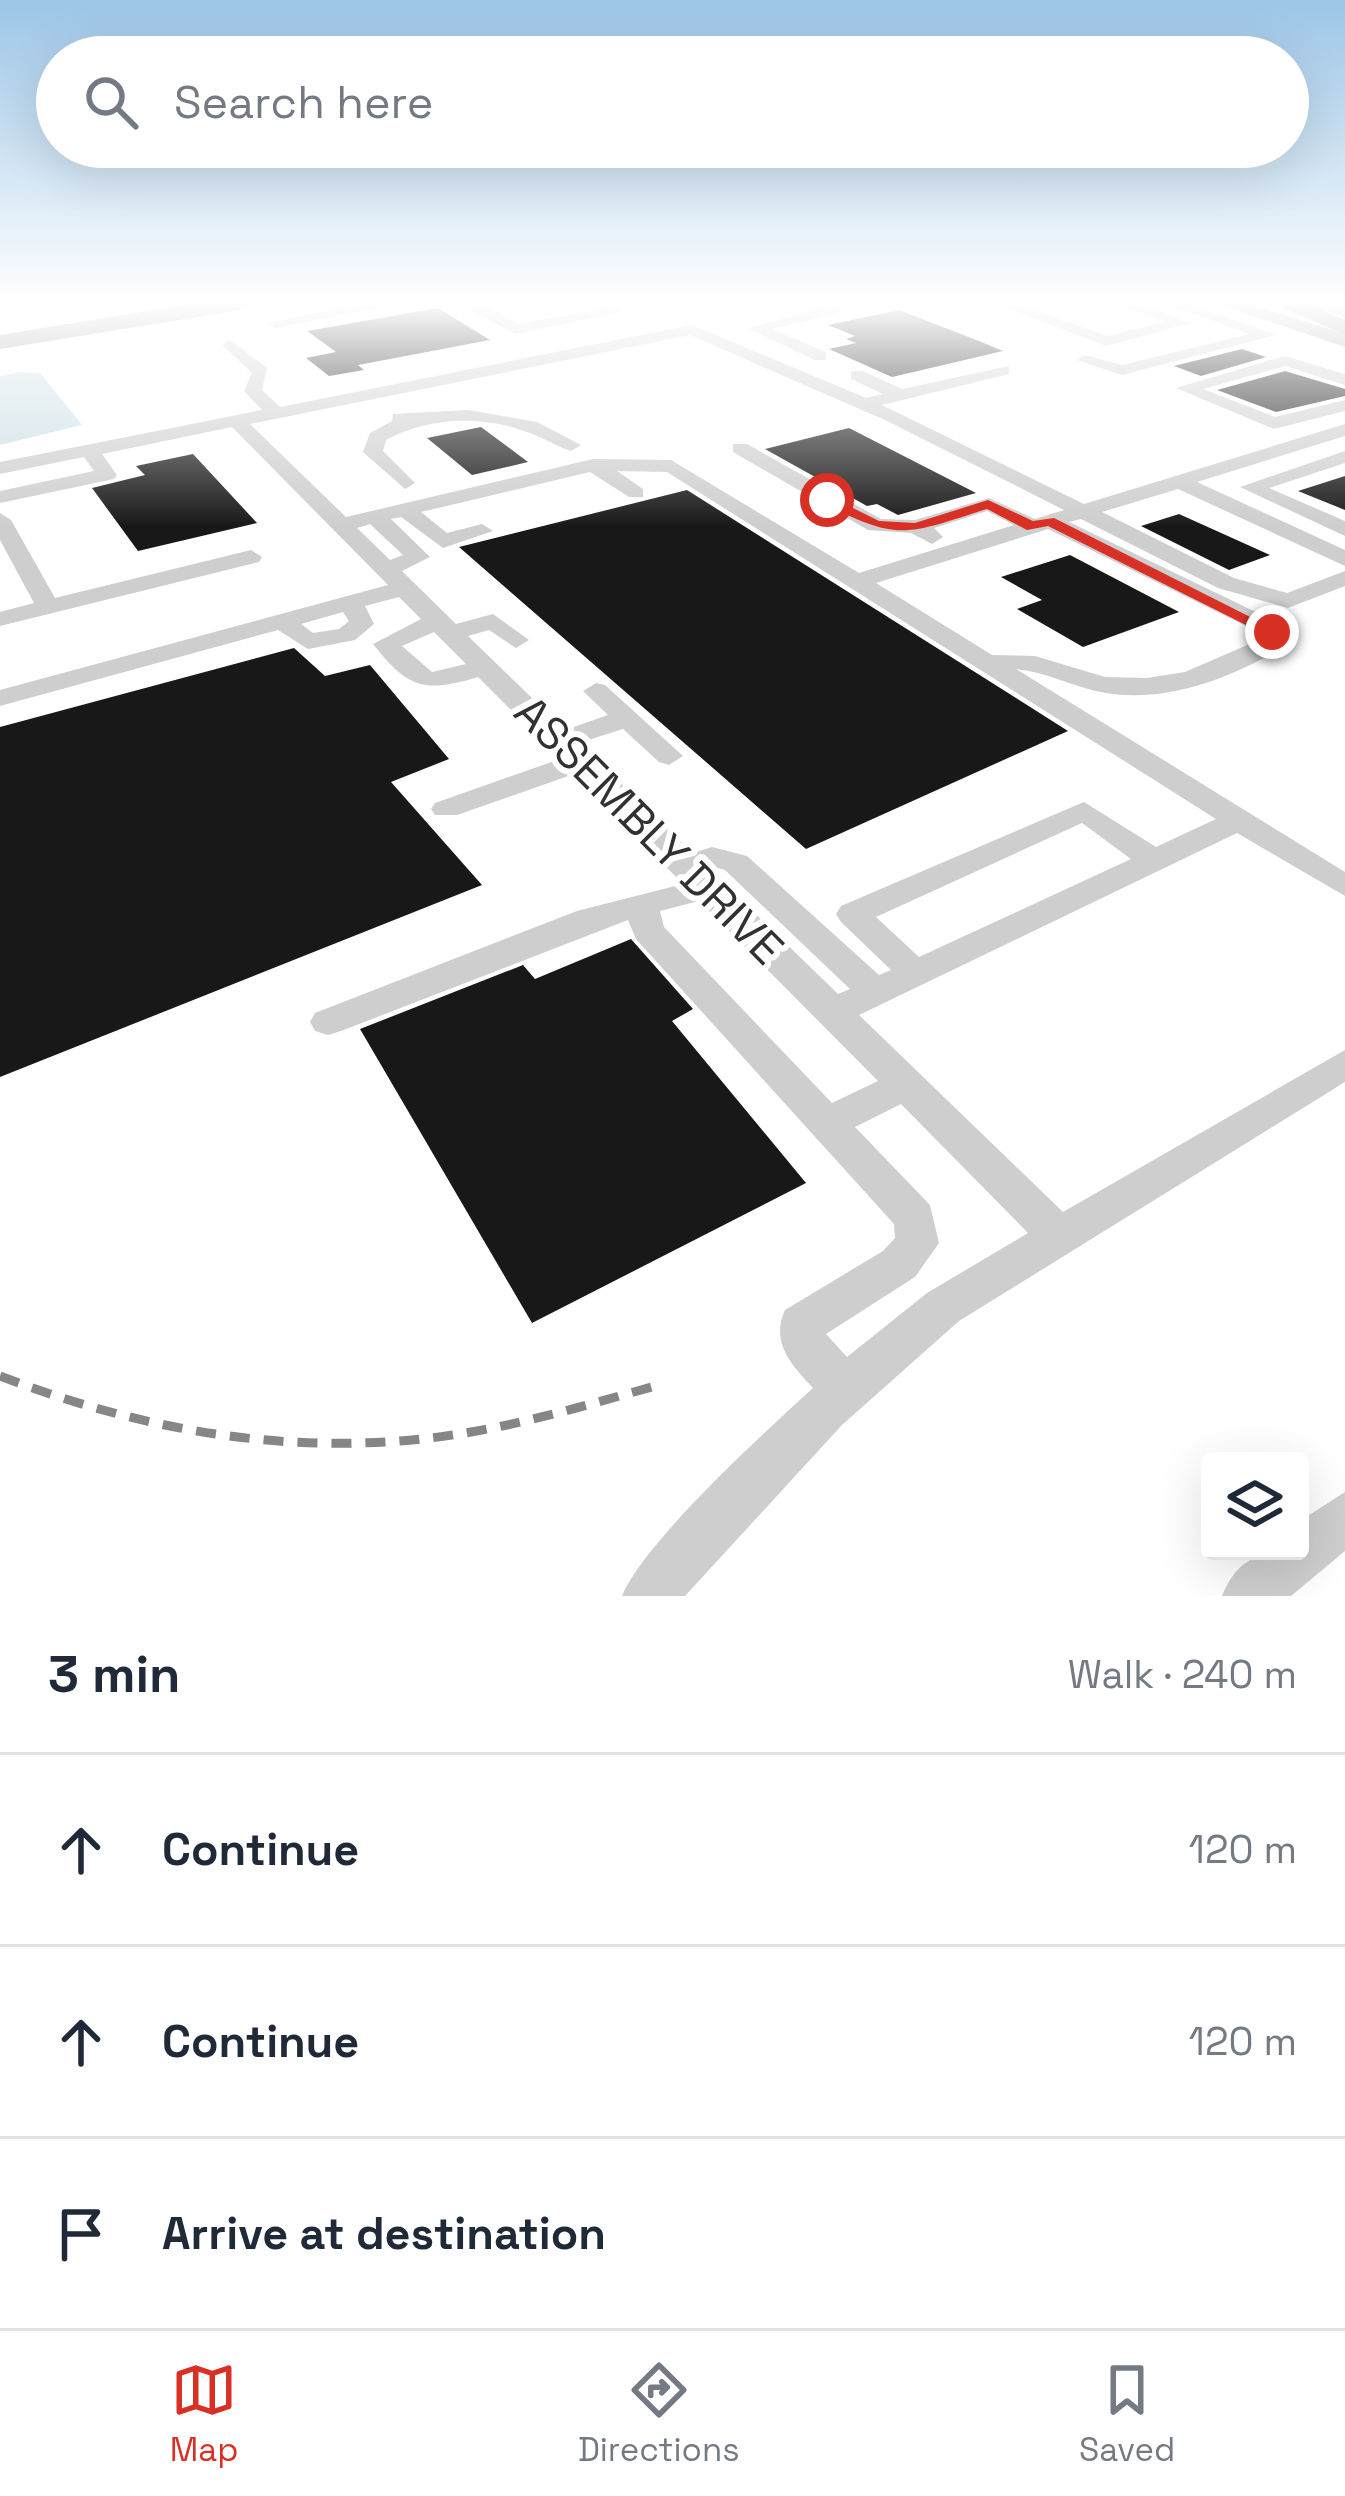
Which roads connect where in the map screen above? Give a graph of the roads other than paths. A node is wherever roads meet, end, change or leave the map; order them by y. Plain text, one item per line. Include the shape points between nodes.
1 (259, 377) edge
2 (458, 377) edge
3 (803, 377) edge
4 (864, 377) edge
5 (972, 377) edge
6 (1225, 377) edge
7 (381, 393) junction
8 (901, 395) junction
9 (359, 397) junction
10 (864, 404) junction
11 (1345, 405) edge
12 (277, 413) junction
13 (402, 421) junction
14 (237, 422) junction
15 (1345, 430) edge
16 (571, 445) dead end
17 (740, 448) dead end
18 (89, 450) junction
19 (1345, 457) edge
20 (593, 465) junction
21 (0, 468) edge
22 (405, 483) dead end
23 (1173, 483) junction
24 (636, 494) dead end
25 (0, 497) edge
26 (405, 510) junction
27 (1080, 511) junction
28 (376, 517) junction
29 (0, 520) edge
30 (1040, 524) junction
31 (340, 525) junction
32 (916, 527) junction
33 (1345, 529) edge
34 (482, 531) dead end
35 (956, 550) junction
36 (250, 557) dead end
37 (1345, 559) edge
38 (395, 578) junction
39 (1345, 578) edge
40 (858, 581) junction
41 (48, 607) junction
42 (0, 619) edge
43 (444, 627) junction
44 (515, 640) dead end
45 (988, 662) junction
46 (484, 667) junction
47 (596, 691) dead end
48 (0, 698) edge
49 (627, 718) junction
50 (569, 751) junction
51 (669, 757) dead end
52 (446, 809) dead end
53 (1239, 820) junction
54 (1154, 860) junction
55 (697, 878) junction
56 (1345, 886) edge
57 (642, 908) junction
58 (915, 973) junction
59 (875, 992) junction
60 (832, 1012) junction
61 (328, 1022) dead end
62 (1345, 1064) edge
63 (906, 1085) junction
64 (826, 1123) junction
65 (1061, 1238) junction
66 (844, 1387) junction
67 (1345, 1518) edge
68 (649, 1596) edge
69 (1250, 1596) edge

1 - 12 street via 253,391
2 - 7 street
3 - 10 street
4 - 8 street
5 - 8 street
6 - 11 street via 1186,388 1274,423
7 - 9 street
7 - 13 street via 404,411
8 - 10 street
9 - 12 street
9 - 13 street
10 - 27 street
12 - 14 street
13 - 16 street via 484,415
13 - 22 street via 376,437 373,452
14 - 18 street
14 - 31 street, ASSEMBLY DRIVE
15 - 23 street
17 - 32 street via 876,526
18 - 21 street
18 - 25 street via 106,475
19 - 33 street via 1250,487
20 - 24 street
20 - 26 street
20 - 40 street via 671,466
23 - 27 street
23 - 37 street via 1188,505 1276,543 1305,538
26 - 28 street
26 - 34 street via 443,541
27 - 30 street
27 - 39 street via 1226,584 1288,601
28 - 31 street
28 - 38 street via 419,557
29 - 41 street
30 - 32 street via 988,504
30 - 35 street
30 - 45 street via 1253,620 1274,642 1191,680 1135,686 1105,685 1038,661
31 - 38 street, ASSEMBLY DRIVE
32 - 35 street
35 - 40 street
36 - 41 street
38 - 43 street, ASSEMBLY DRIVE
38 - 48 street via 348,603
40 - 45 street
41 - 42 street
43 - 44 street via 493,621
43 - 46 street, ASSEMBLY DRIVE
43 - 46 street via 386,644 428,683
45 - 53 street
46 - 50 street, ASSEMBLY DRIVE
47 - 49 street
49 - 50 street
49 - 51 street
50 - 52 street
50 - 55 street, ASSEMBLY DRIVE
53 - 54 street
53 - 56 street
54 - 58 street
54 - 58 street via 1084,811 853,914
55 - 57 street
55 - 59 street via 712,857 736,863
55 - 60 street, ASSEMBLY DRIVE
57 - 61 street via 589,920
57 - 64 street via 648,931
58 - 59 street
59 - 60 street
60 - 63 street, ASSEMBLY DRIVE
62 - 65 street
63 - 64 street
63 - 65 street, ASSEMBLY DRIVE
64 - 66 street via 899,1197 918,1229 899,1264 801,1325 805,1346
65 - 66 street via 943,1307
66 - 68 street
67 - 69 street

